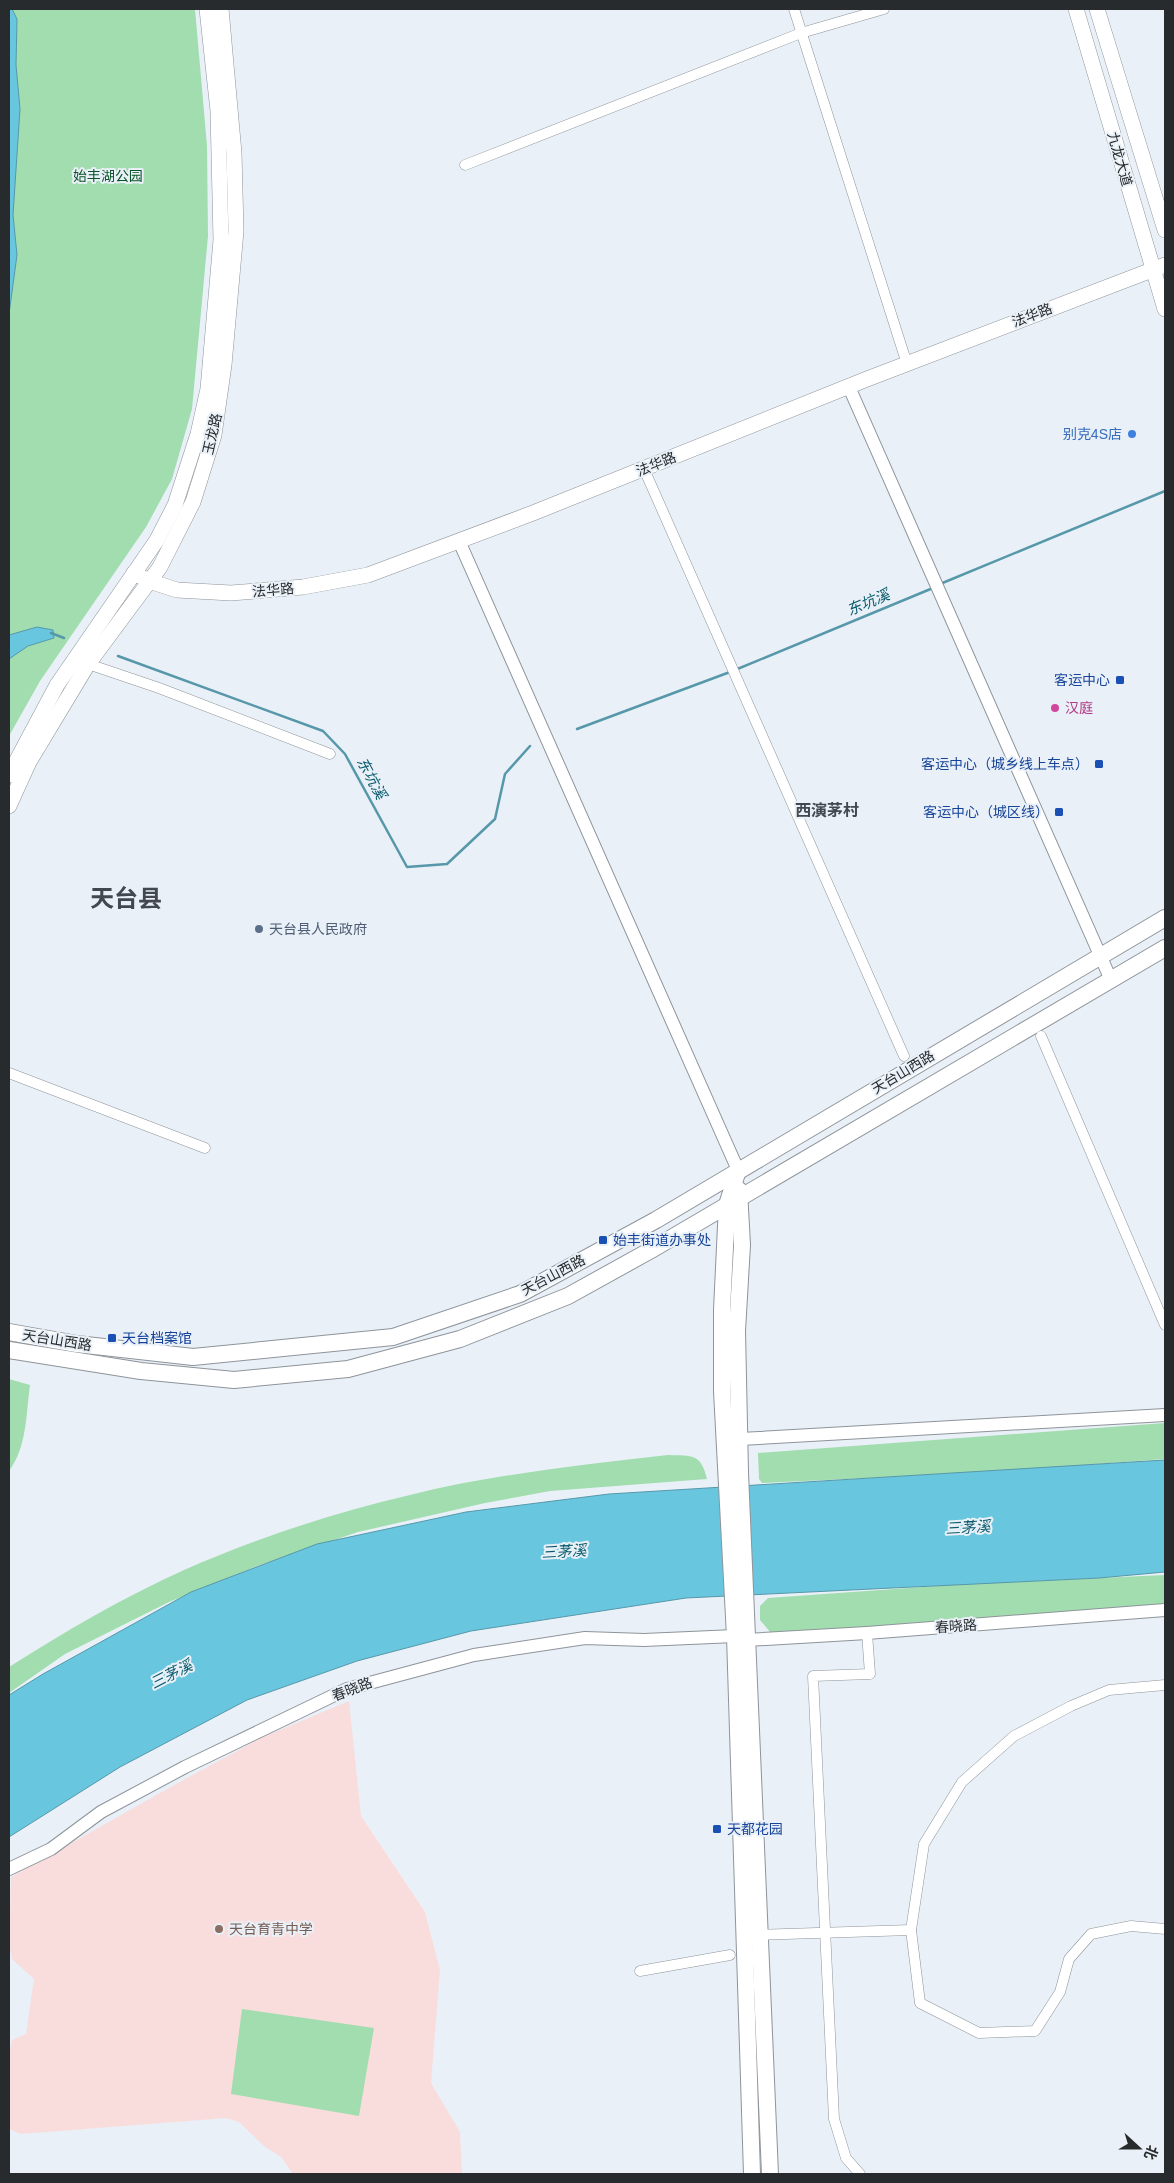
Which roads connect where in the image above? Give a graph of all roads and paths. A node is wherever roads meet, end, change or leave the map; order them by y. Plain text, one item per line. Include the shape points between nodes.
1 (207, 9) edge
2 (221, 9) edge
3 (794, 9) edge
4 (884, 9) edge
5 (1076, 9) edge
6 (1097, 9) edge
7 (801, 33) junction
8 (465, 165) dead end
9 (1165, 230) edge
10 (1159, 267) edge
11 (1165, 309) edge
12 (906, 364) junction
13 (849, 387) junction
14 (644, 469) junction
15 (459, 541) junction
16 (134, 573) junction
17 (149, 582) junction
18 (88, 664) junction
19 (330, 754) dead end
20 (9, 775) edge
21 (9, 806) edge
22 (1165, 918) edge
23 (1165, 948) edge
24 (1100, 955) junction
25 (1111, 980) junction
26 (1041, 1036) dead end
27 (904, 1056) dead end
28 (9, 1073) edge
29 (205, 1148) dead end
30 (738, 1170) junction
31 (733, 1202) junction
32 (566, 1269) junction
33 (578, 1291) junction
34 (1165, 1325) edge
35 (9, 1332) edge
36 (393, 1337) junction
37 (9, 1350) edge
38 (396, 1356) junction
39 (1165, 1415) edge
40 (740, 1439) junction
41 (733, 1473) junction
42 (1163, 1614) edge
43 (866, 1633) junction
44 (741, 1638) junction
45 (1165, 1685) edge
46 (9, 1869) edge
47 (1165, 1929) edge
48 (911, 1930) junction
49 (823, 1932) junction
50 (753, 1935) junction
51 (730, 1955) dead end
52 (640, 1971) dead end
53 (752, 2174) edge
54 (770, 2174) edge
55 (860, 2174) edge

1 - 16 main road, 玉龙路 via 218,111 221,240 208,389 187,474 175,505 157,540
2 - 17 main road, 玉龙路 via 234,153 236,231 224,365 214,435 193,502
3 - 7 street
4 - 7 street
5 - 10 main road, 九龙大道
6 - 9 main road, 九龙大道
7 - 8 street
7 - 12 street
10 - 11 main road, 九龙大道
10 - 12 main road, 法华路
12 - 13 main road, 法华路
13 - 14 main road, 法华路
13 - 24 street
14 - 15 main road, 法华路
14 - 27 street
15 - 17 main road, 法华路 via 368,575 303,587 195,593
15 - 30 street
16 - 17 main road, 法华路
16 - 20 main road, 玉龙路 via 57,685
17 - 18 main road, 玉龙路
18 - 19 street
18 - 21 main road, 玉龙路 via 29,762
22 - 24 main road, 天台山西路
23 - 25 main road, 天台山西路
24 - 25 street
24 - 30 main road, 天台山西路
25 - 31 main road, 天台山西路
26 - 34 street
28 - 29 street
30 - 31 main road
30 - 32 main road, 天台山西路
31 - 33 main road, 天台山西路
31 - 40 main road via 742,1245 737,1331
31 - 41 main road via 722,1310 722,1390
32 - 33 main road
32 - 36 main road, 天台山西路 via 520,1294
33 - 38 main road, 天台山西路 via 460,1339
35 - 36 main road, 天台山西路 via 77,1344 193,1357
36 - 38 main road
37 - 38 main road, 天台山西路 via 141,1371 234,1380 348,1369
39 - 40 street
40 - 41 main road
41 - 44 main road
42 - 43 street, 春晓路
43 - 44 street, 春晓路
43 - 49 street via 870,1674 813,1676
44 - 46 street, 春晓路 via 585,1638 474,1655 364,1684 286,1717 185,1767 102,1812 51,1849
44 - 50 main road
45 - 48 street via 1109,1690 1071,1706 1014,1736 962,1782 924,1844
47 - 48 street via 1131,1926 1092,1934 1069,1959 1060,1992 1035,2031 979,2033 920,2003
48 - 49 street
49 - 50 street
49 - 55 street via 834,2119 846,2158
50 - 53 main road
50 - 54 main road
51 - 52 street

